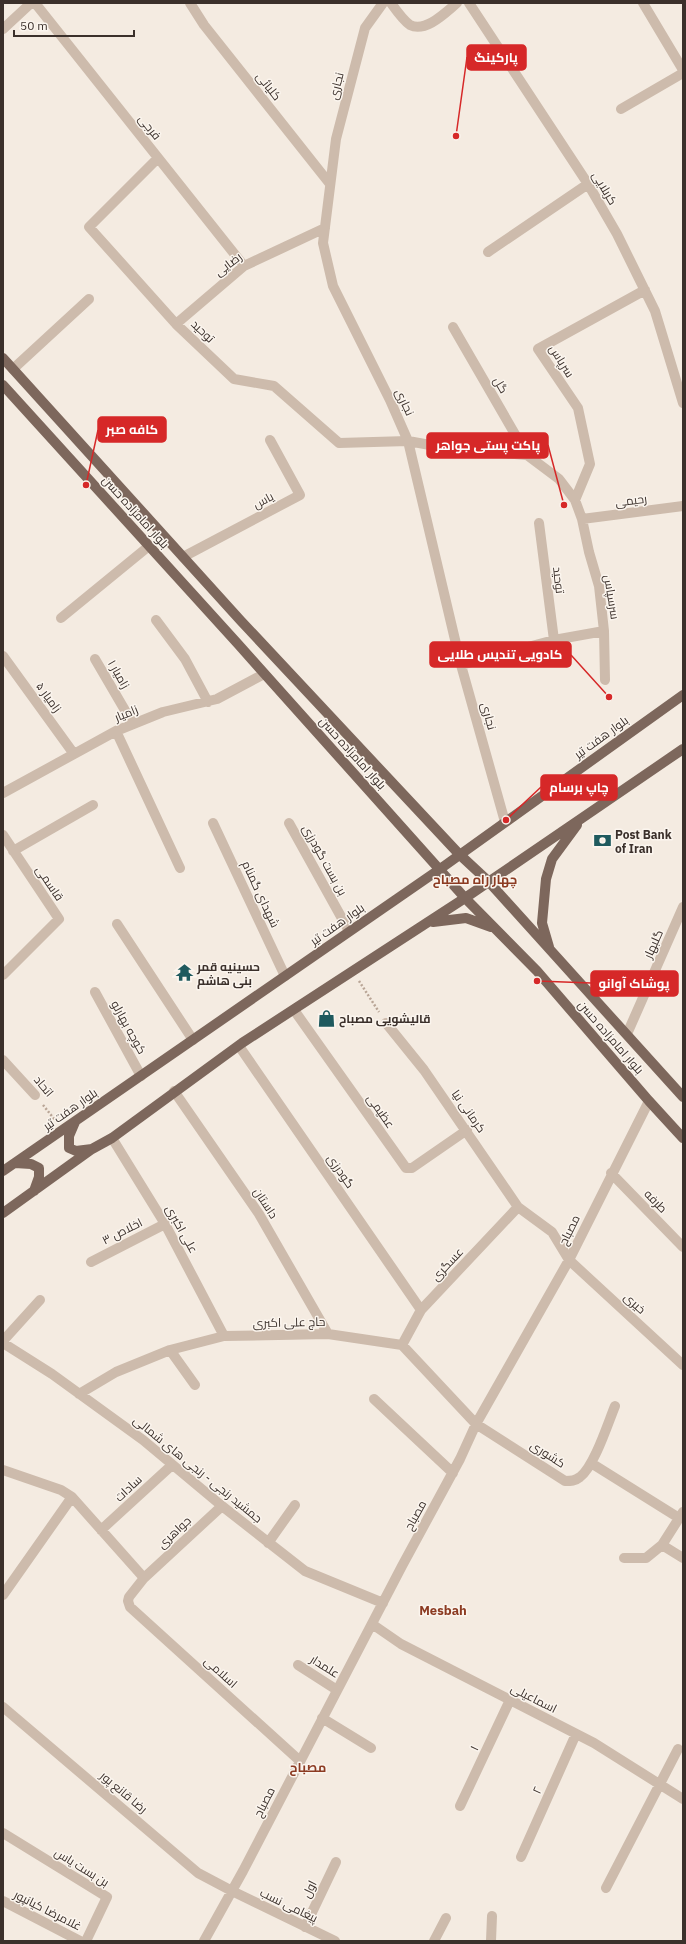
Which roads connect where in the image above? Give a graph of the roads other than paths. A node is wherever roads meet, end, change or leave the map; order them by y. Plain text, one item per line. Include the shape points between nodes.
1 (32, 3) edge
2 (35, 3) edge
3 (190, 3) edge
4 (383, 3) edge
5 (391, 3) edge
6 (457, 3) edge
7 (469, 3) edge
8 (642, 3) edge
9 (3, 29) edge
10 (683, 72) edge
11 (621, 109) dead end
12 (158, 158) junction
13 (330, 184) junction
14 (588, 184) junction
15 (325, 228) junction
16 (488, 252) dead end
17 (244, 266) junction
18 (645, 290) junction
19 (89, 299) dead end
20 (176, 324) junction
21 (453, 327) dead end
22 (3, 358) edge
23 (13, 369) junction
24 (3, 385) edge
25 (683, 403) edge
26 (270, 440) dead end
27 (408, 441) junction
28 (527, 455) junction
29 (131, 499) junction
30 (575, 500) junction
31 (683, 506) edge
32 (118, 512) junction
33 (582, 519) junction
34 (539, 523) dead end
35 (149, 546) junction
36 (183, 557) junction
37 (61, 618) dead end
38 (156, 620) dead end
39 (604, 631) junction
40 (554, 640) junction
41 (3, 656) edge
42 (95, 659) dead end
43 (461, 665) junction
44 (264, 674) junction
45 (605, 680) dead end
46 (683, 695) edge
47 (208, 702) junction
48 (133, 724) junction
49 (116, 731) junction
50 (683, 749) edge
51 (74, 754) junction
52 (3, 793) edge
53 (93, 805) dead end
54 (584, 816) junction
55 (213, 822) dead end
56 (289, 822) dead end
57 (505, 822) junction
58 (3, 835) edge
59 (13, 851) junction
60 (460, 854) junction
61 (180, 868) dead end
62 (440, 869) junction
63 (488, 881) junction
64 (465, 898) junction
65 (683, 907) edge
66 (427, 923) junction
67 (117, 924) dead end
68 (495, 928) junction
69 (349, 931) junction
70 (550, 949) junction
71 (3, 975) edge
72 (285, 976) junction
73 (95, 992) dead end
74 (294, 1010) junction
75 (386, 1023) road end
76 (627, 1034) junction
77 (193, 1040) junction
78 (238, 1046) junction
79 (3, 1060) edge
80 (141, 1076) junction
81 (174, 1091) junction
82 (35, 1095) road end
83 (683, 1097) edge
84 (649, 1101) junction
85 (75, 1122) junction
86 (467, 1130) junction
87 (112, 1138) junction
88 (683, 1138) edge
89 (92, 1149) junction
90 (15, 1163) junction
91 (3, 1171) edge
92 (611, 1173) junction
93 (34, 1191) junction
94 (518, 1207) junction
95 (3, 1213) edge
96 (165, 1224) junction
97 (683, 1246) edge
98 (569, 1260) junction
99 (91, 1262) dead end
100 (40, 1300) dead end
101 (421, 1310) junction
102 (328, 1334) junction
103 (224, 1336) junction
104 (3, 1342) edge
105 (402, 1345) junction
106 (170, 1350) junction
107 (683, 1365) edge
108 (195, 1385) dead end
109 (79, 1394) junction
110 (374, 1399) dead end
111 (615, 1406) dead end
112 (476, 1424) junction
113 (591, 1463) junction
114 (172, 1465) junction
115 (3, 1470) edge
116 (453, 1473) junction
117 (72, 1497) junction
118 (295, 1505) dead end
119 (222, 1506) junction
120 (681, 1515) edge
121 (101, 1530) junction
122 (268, 1543) junction
123 (662, 1544) junction
124 (624, 1558) dead end
125 (683, 1558) edge
126 (144, 1578) junction
127 (3, 1595) edge
128 (128, 1601) joint
129 (383, 1602) junction
130 (372, 1624) junction
131 (298, 1665) dead end
132 (337, 1690) junction
133 (510, 1700) junction
134 (3, 1707) edge
135 (322, 1718) junction
136 (576, 1734) junction
137 (370, 1748) dead end
138 (678, 1749) dead end
139 (300, 1761) junction
140 (660, 1785) junction
141 (683, 1799) edge
142 (460, 1806) dead end
143 (3, 1833) edge
144 (521, 1857) dead end
145 (336, 1862) dead end
146 (606, 1888) dead end
147 (232, 1891) junction
148 (3, 1901) edge
149 (492, 1916) dead end
150 (446, 1918) dead end
151 (305, 1927) junction
152 (80, 1941) edge
153 (86, 1941) edge
154 (204, 1941) edge
155 (335, 1941) edge
156 (434, 1941) edge
157 (491, 1941) edge

1 - 9 street
2 - 12 street, فرجی
3 - 13 street, کلیائی via 204,25
4 - 13 street, نجاری via 365,28 336,139
5 - 6 street via 409,24 415,27 433,22
7 - 14 street, کربلایی
8 - 10 street
10 - 11 street
12 - 17 street, فرجی
12 - 20 street, توحید via 88,227
13 - 15 street, نجاری
14 - 16 street
14 - 18 street, کربلایی
15 - 17 street, رضایی
15 - 27 street, نجاری via 323,242 333,286
17 - 20 street, رضایی
18 - 25 street, کربلایی via 655,311
18 - 30 street, سرپاس via 538,349 578,408 590,464
19 - 23 street
20 - 27 street, توحید via 234,379 274,386 339,443
21 - 28 street, گل
22 - 23 main road, بلوار امامزاده حسن
23 - 29 main road, بلوار امامزاده حسن
24 - 32 main road, بلوار امامزاده حسن
26 - 36 street, یاس via 300,495
27 - 28 street, توحید via 452,449
27 - 43 street, نجاری
28 - 30 street, سرسپاس via 559,479
29 - 32 main road via 128,511
29 - 36 main road, بلوار امامزاده حسن
30 - 33 street, سرسپاس
31 - 33 street, رحیمی
32 - 35 main road, بلوار امامزاده حسن
33 - 39 street, سرسپاس via 599,586
34 - 40 street, توحید
35 - 37 street
35 - 44 main road, بلوار امامزاده حسن
36 - 60 main road, بلوار امامزاده حسن
38 - 47 street via 185,658
39 - 40 street
39 - 45 street, سرسپاس
40 - 43 street
41 - 51 street, زامیار ۵
42 - 48 street, زامیار ۱
43 - 57 street, نجاری
44 - 47 street, زامیار
44 - 62 main road, بلوار امامزاده حسن
46 - 57 main road, بلوار هفت تیر
47 - 48 street, زامیار via 163,712
48 - 49 street, زامیار
49 - 51 street, زامیار
49 - 61 street
50 - 54 main road
51 - 52 street, زامیار
53 - 59 street
54 - 63 main road
54 - 70 main road via 552,859 546,878 542,923
55 - 72 street, شهدای گمنام
56 - 69 street, بن بست گودرزی
57 - 60 main road, بلوار هفت تیر
58 - 59 street, قاسمی
59 - 71 street, قاسمی via 59,919
60 - 62 main road, بلوار هفت تیر
60 - 63 main road, بلوار امامزاده حسن
62 - 64 main road, بلوار امامزاده حسن
62 - 69 main road, بلوار هفت تیر
63 - 64 main road
63 - 70 main road, بلوار امامزاده حسن
64 - 66 main road
64 - 68 main road, بلوار امامزاده حسن
65 - 76 street, گلبهار
66 - 68 main road via 466,918
66 - 74 main road
67 - 77 street
68 - 84 main road, بلوار امامزاده حسن via 537,971
69 - 72 main road, بلوار هفت تیر
70 - 76 main road, بلوار امامزاده حسن
72 - 77 main road, بلوار هفت تیر
73 - 80 street, کوچه بهارلو
74 - 78 main road
74 - 86 street, عظیمی via 406,1168 412,1168
75 - 86 street, کرمانی نیا
76 - 83 main road, بلوار امامزاده حسن
77 - 80 main road, بلوار هفت تیر
78 - 81 main road
78 - 101 street, گودرزی
79 - 82 street, اتحاد
80 - 85 main road, بلوار هفت تیر
81 - 87 main road
81 - 102 street, داستان via 259,1214
84 - 88 main road, بلوار امامزاده حسن
84 - 92 street, مصباح
85 - 89 main road via 69,1136 69,1148 76,1151
85 - 90 main road, بلوار هفت تیر
86 - 94 street, کرمانی نیا
87 - 89 main road
87 - 96 street, علی اکبری
89 - 93 main road
90 - 91 main road, بلوار هفت تیر
90 - 93 main road via 31,1164 39,1168
92 - 97 street, طرفه
92 - 98 street, مصباح
93 - 95 main road
94 - 98 street, کرمانی نیا via 552,1232
94 - 101 street, عسگری
96 - 99 street, اخلاص ۳
96 - 103 street, علی اکبری
98 - 107 street, خیری
98 - 112 street, مصباح
100 - 104 street
101 - 105 street, عسگری
102 - 103 street, حاج علی اکبری
102 - 105 street, حاج علی اکبری
103 - 106 street, حاج علی اکبری
104 - 109 street, جمشید رنجی - رنجی های شمالی
105 - 112 street
106 - 108 street
106 - 109 street, حاج علی اکبری via 116,1372
109 - 114 street, جمشید رنجی - رنجی های شمالی via 143,1440
110 - 116 street
111 - 113 street, کشوری
112 - 113 street, کشوری via 565,1481 574,1481 582,1476
112 - 116 street, مصباح
113 - 120 street
114 - 119 street, جمشید رنجی - رنجی های شمالی
114 - 121 street, سادات
115 - 117 street via 61,1490
116 - 129 street, مصباح
117 - 121 street
117 - 127 street
118 - 122 street
119 - 122 street, جمشید رنجی - رنجی های شمالی
119 - 126 street, جواهری
120 - 123 street
121 - 126 street
122 - 129 street, جمشید رنجی - رنجی های شمالی via 305,1571
123 - 124 street via 646,1558
123 - 125 street
126 - 128 street, جواهری via 129,1596
128 - 139 street, اسلامی via 130,1607
129 - 130 street, مصباح
130 - 132 street, مصباح
130 - 133 street, اسماعیلی via 401,1644
131 - 132 street, علمدار
132 - 135 street, مصباح
133 - 136 street, اسماعیلی
133 - 142 street, ۱
134 - 147 street, رضا قانع پور via 198,1873
135 - 137 street
135 - 139 street, مصباح
136 - 140 street, اسماعیلی
136 - 144 street, ۲
138 - 140 street
139 - 147 street, مصباح
140 - 141 street, اسماعیلی
140 - 146 street
143 - 153 street, بن بست یاس via 107,1897
145 - 151 street, اول
147 - 151 street, پیغامی نسب
147 - 154 street, مصباح
148 - 152 street, غلامرضا کیانپور
149 - 157 street
150 - 156 street
151 - 155 street, پیغامی نسب

